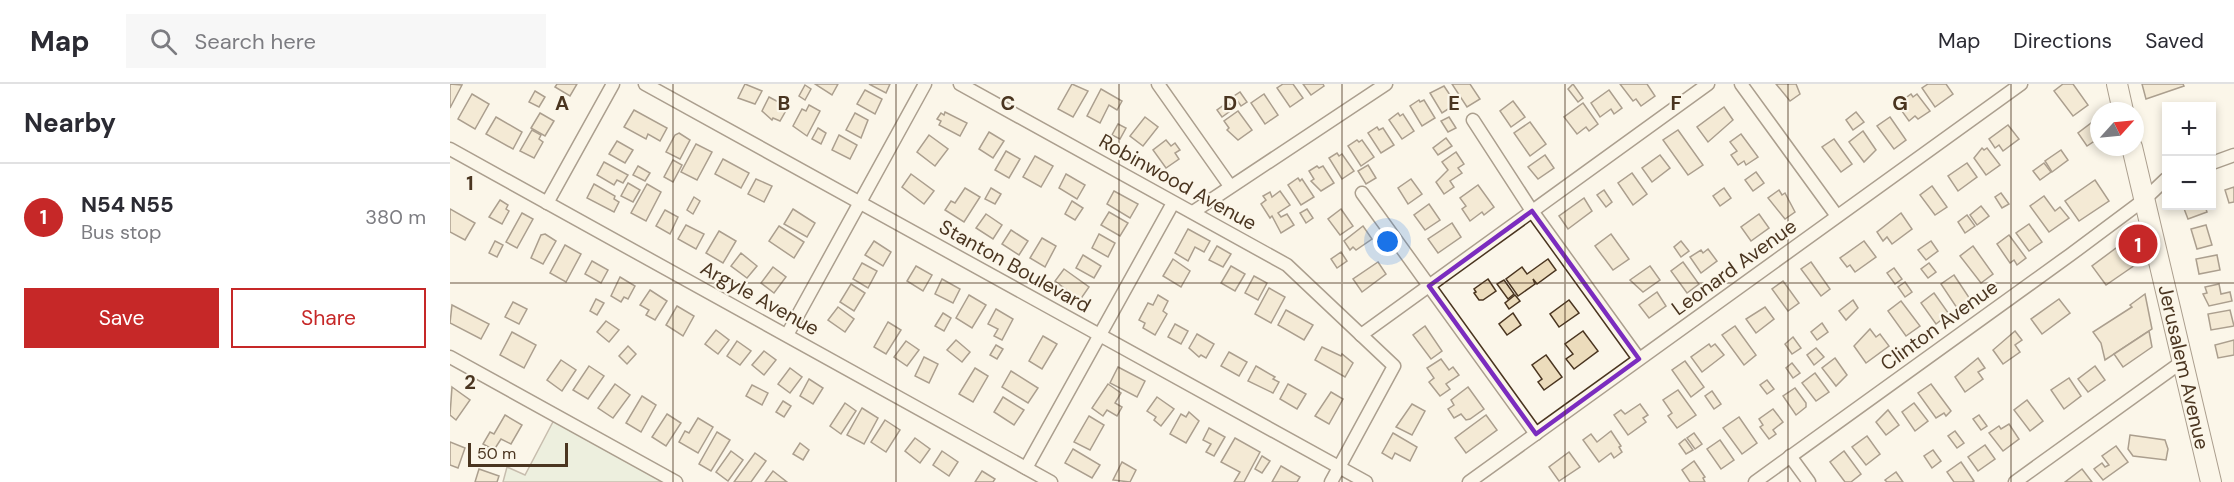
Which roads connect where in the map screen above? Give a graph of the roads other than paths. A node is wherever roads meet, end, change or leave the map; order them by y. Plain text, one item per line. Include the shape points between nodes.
1 (613, 84) edge
2 (645, 84) edge
3 (925, 84) edge
4 (960, 84) edge
5 (1158, 84) edge
6 (1386, 84) edge
7 (1708, 84) edge
8 (1741, 84) edge
9 (2020, 84) edge
10 (2116, 84) edge
11 (2121, 102) edge
12 (1473, 120) dead end
13 (450, 149) edge
14 (2234, 155) edge
15 (2134, 156) edge
16 (2216, 161) edge
17 (2162, 183) edge
18 (1230, 186) junction
19 (1362, 193) dead end
20 (2145, 199) junction
21 (860, 202) junction
22 (547, 203) junction
23 (1173, 203) junction
24 (1532, 211) junction
25 (1193, 212) junction
26 (1837, 216) junction
27 (1429, 286) junction
28 (787, 335) junction
29 (1100, 335) junction
30 (1361, 335) junction
31 (450, 357) edge
32 (1640, 359) junction
33 (2182, 361) junction
34 (1536, 434) junction
35 (1790, 456) junction
36 (1339, 467) junction
37 (1026, 468) junction
38 (676, 482) edge
39 (1051, 482) edge
40 (1331, 482) edge
41 (1366, 482) edge
42 (1469, 482) edge
43 (1755, 482) edge
44 (1809, 482) edge
45 (2015, 482) edge
46 (2211, 482) edge

1 - 22 street
2 - 21 street, Stanton Boulevard
3 - 21 street
4 - 23 street, Robinwood Avenue
5 - 18 street
6 - 18 street
7 - 24 street
8 - 26 street
9 - 26 street, Leonard Avenue
10 - 11 main road
12 - 24 street
13 - 22 street, Argyle Avenue
14 - 16 street
15 - 20 main road, Jerusalem Avenue
17 - 20 street, Clinton Avenue
18 - 25 street
19 - 27 street
20 - 33 main road, Jerusalem Avenue
20 - 35 street, Clinton Avenue
21 - 28 street
21 - 29 street, Stanton Boulevard
22 - 28 street, Argyle Avenue
23 - 25 street, Robinwood Avenue
23 - 29 street
24 - 27 street
24 - 32 street
25 - 30 street, Robinwood Avenue via 1287,265
26 - 32 street, Leonard Avenue
27 - 30 street
27 - 34 street
28 - 37 street, Argyle Avenue
29 - 36 street, Stanton Boulevard
29 - 37 street
30 - 36 street, Robinwood Avenue via 1394,366
31 - 38 street
32 - 34 street, Leonard Avenue
33 - 45 street
33 - 46 main road, Jerusalem Avenue
34 - 42 street, Leonard Avenue
35 - 43 street, Clinton Avenue
35 - 44 street
36 - 40 street
36 - 41 street, Stanton Boulevard
37 - 39 street, Argyle Avenue

